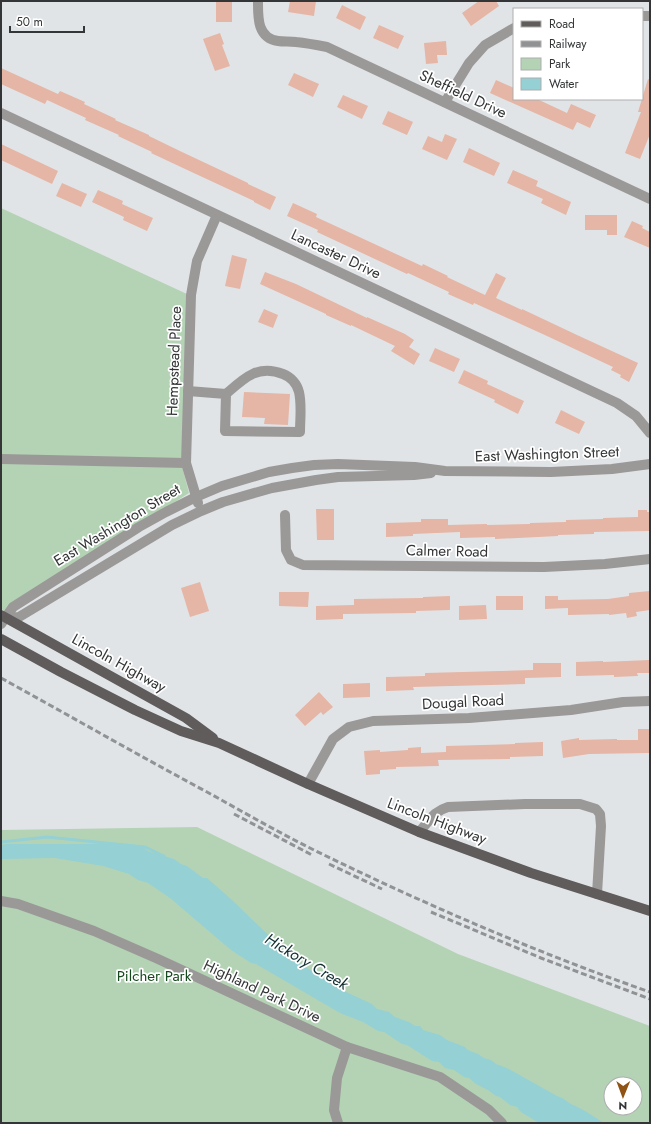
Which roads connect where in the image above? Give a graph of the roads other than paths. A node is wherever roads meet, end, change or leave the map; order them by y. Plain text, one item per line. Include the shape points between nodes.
1 (258, 1) edge
2 (513, 29) edge
3 (445, 102) junction
4 (1, 113) edge
5 (650, 199) edge
6 (217, 215) junction
7 (188, 391) junction
8 (226, 394) junction
9 (650, 433) edge
10 (1, 459) edge
11 (186, 463) junction
12 (650, 464) edge
13 (445, 471) junction
14 (196, 497) junction
15 (201, 511) junction
16 (286, 515) dead end
17 (650, 559) edge
18 (3, 619) edge
19 (1, 639) edge
20 (650, 701) edge
21 (219, 743) junction
22 (308, 784) junction
23 (419, 832) junction
24 (597, 894) junction
25 (1, 901) edge
26 (650, 911) edge
27 (347, 1047) junction
28 (338, 1123) edge
29 (502, 1123) edge

1 - 3 street, Sheffield Drive via 258,17 261,30 266,36 277,41 327,47
2 - 3 street via 485,45 469,62
3 - 5 street, Sheffield Drive
4 - 6 street, Lancaster Drive
6 - 7 street, Hempstead Place via 197,261 191,295
6 - 9 street, Lancaster Drive via 617,403 636,416
7 - 8 street
7 - 11 street, Hempstead Place
8 - 8 street via 225,431 300,432 299,390 288,376 275,371 261,371 239,382
10 - 11 street
11 - 14 street, Hempstead Place
12 - 13 street, East Washington Street via 551,472
13 - 14 street, East Washington Street via 414,467 314,465 263,474
13 - 15 street, East Washington Street via 414,475 338,477 294,483 247,494
14 - 15 street, Hempstead Place
14 - 18 street, East Washington Street via 139,527 13,607
15 - 18 street, East Washington Street via 19,617
16 - 17 street, Calmer Road via 286,550 291,560 303,565 544,567
18 - 21 main road, Lincoln Highway via 186,718
19 - 21 main road, Lincoln Highway via 136,710 181,731
20 - 22 street, Dougal Road via 469,718 373,720 349,727 333,739
21 - 22 main road, Lincoln Highway
22 - 23 main road, Lincoln Highway
23 - 24 main road, Lincoln Highway
23 - 24 street via 433,815 448,807 580,804 596,809 600,814 601,826
24 - 26 main road, Lincoln Highway
25 - 27 street, Highland Park Drive via 18,904 94,931
27 - 28 street via 337,1078 334,1110
27 - 29 street, Highland Park Drive via 440,1077 489,1110

